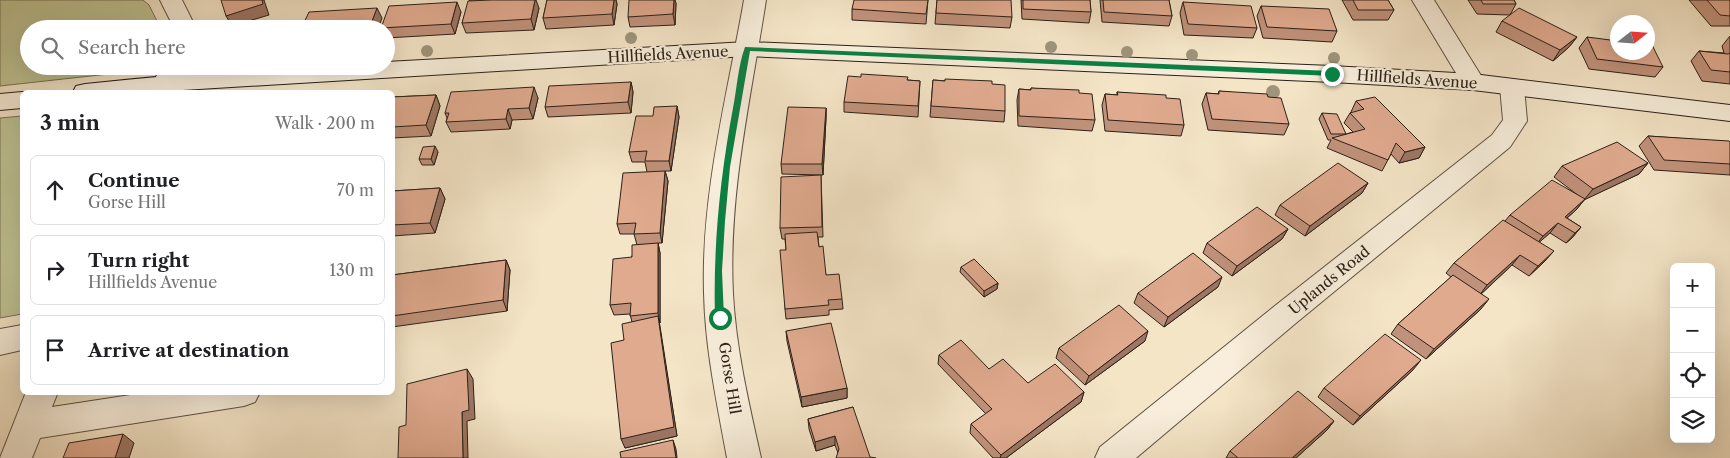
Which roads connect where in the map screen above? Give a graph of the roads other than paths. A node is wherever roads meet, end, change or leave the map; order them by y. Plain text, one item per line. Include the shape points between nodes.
1 (171, 0) edge
2 (755, 0) edge
3 (1423, 0) edge
4 (181, 20) edge
5 (747, 49) junction
6 (395, 68) edge
7 (275, 75) edge
8 (166, 81) edge
9 (1473, 82) junction
10 (1512, 86) junction
11 (100, 90) edge
12 (20, 100) edge
13 (0, 102) edge
14 (1730, 114) edge
15 (20, 338) edge
16 (0, 342) edge
17 (41, 395) edge
18 (224, 395) edge
19 (29, 425) junction
20 (15, 458) edge
21 (744, 458) edge
22 (1112, 458) edge

1 - 4 street
2 - 5 street, Gorse Hill
3 - 9 street
5 - 6 street, Hillfields Avenue
5 - 9 street, Hillfields Avenue
5 - 21 street, Gorse Hill via 726,167 718,271 720,318
7 - 8 street, Hillfields Avenue
8 - 11 street, Hillfields Avenue
9 - 10 street, Hillfields Avenue
10 - 14 street, Hillfields Avenue
10 - 22 street, Uplands Road via 1515,121 1501,142
12 - 13 street
15 - 16 street
17 - 19 street
18 - 19 street
19 - 20 street

